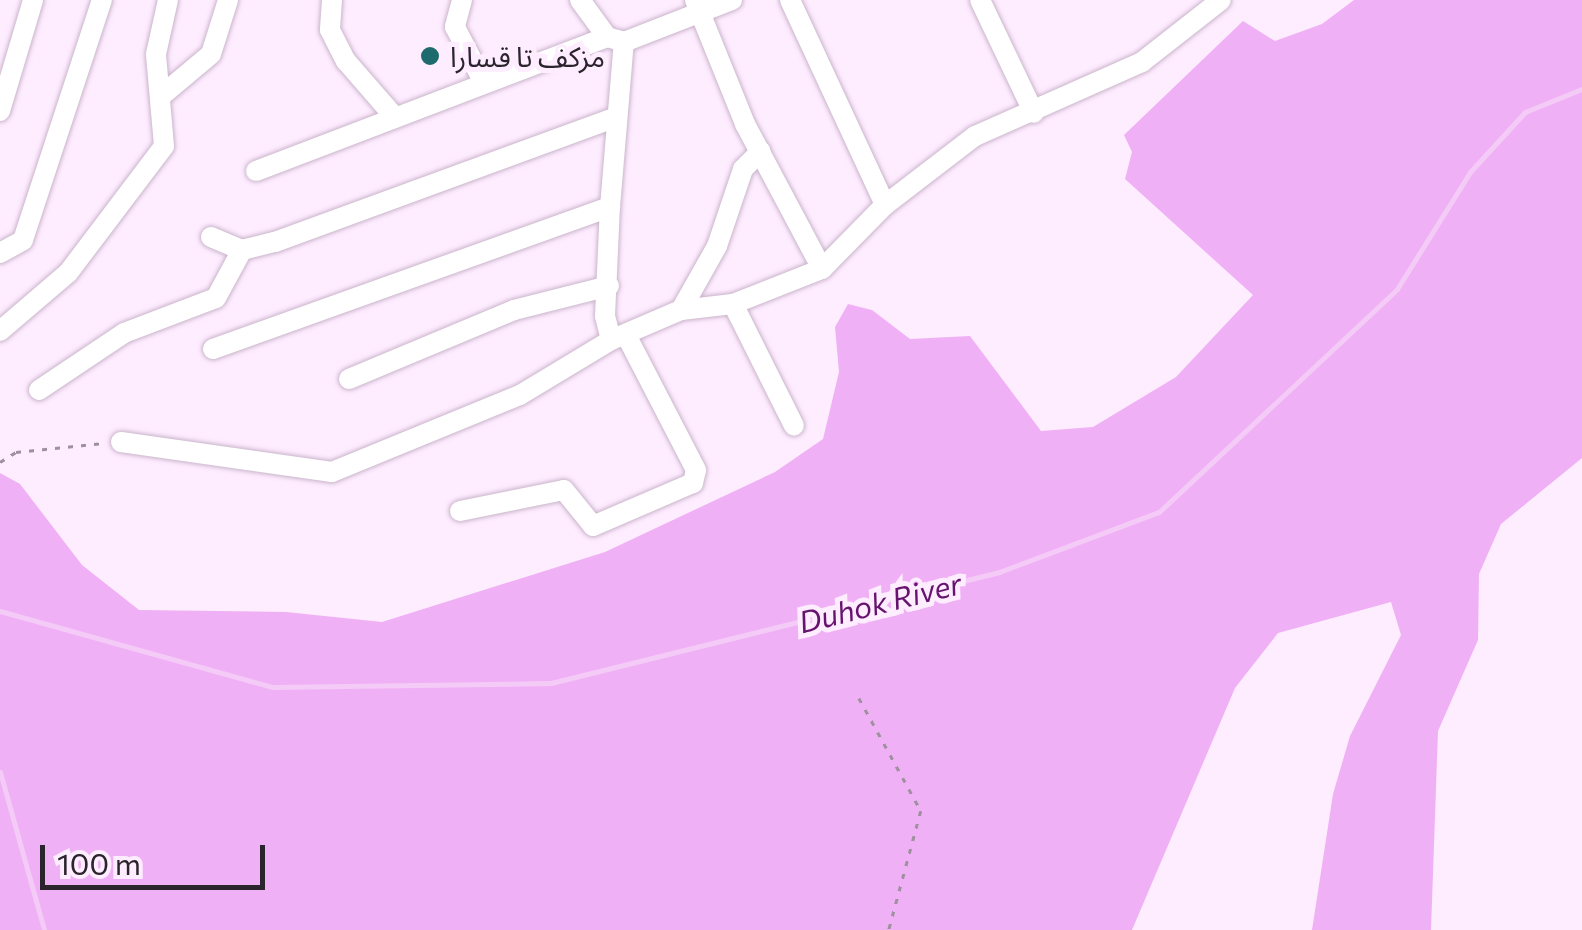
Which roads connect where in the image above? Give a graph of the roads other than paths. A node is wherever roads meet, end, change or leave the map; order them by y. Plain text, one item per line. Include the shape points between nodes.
1 (33, 0) edge
2 (102, 0) edge
3 (168, 0) edge
4 (228, 0) edge
5 (332, 0) edge
6 (462, 0) edge
7 (580, 0) edge
8 (732, 0) edge
9 (790, 0) edge
10 (980, 0) edge
11 (1221, 0) edge
12 (697, 6) edge
13 (616, 39) junction
14 (484, 83) junction
15 (161, 96) junction
16 (0, 111) edge
17 (1034, 113) junction
18 (392, 114) junction
19 (617, 117) junction
20 (761, 151) junction
21 (256, 171) dead end
22 (886, 205) junction
23 (610, 206) junction
24 (211, 237) dead end
25 (8, 250) edge
26 (242, 250) junction
27 (822, 268) junction
28 (609, 286) junction
29 (733, 304) junction
30 (681, 310) junction
31 (0, 332) edge
32 (618, 338) junction
33 (213, 349) dead end
34 (349, 379) dead end
35 (39, 390) dead end
36 (794, 426) dead end
37 (121, 442) road end
38 (460, 511) dead end

1 - 16 street
2 - 25 street
3 - 15 street via 156,54
4 - 15 street via 211,54
5 - 18 street via 330,30 346,61
6 - 14 street via 455,27
7 - 13 street
8 - 12 street
9 - 22 street
10 - 17 street
11 - 17 street via 1142,62
12 - 13 street
12 - 20 street
13 - 14 street
13 - 19 street
14 - 18 street
15 - 31 street via 160,153 68,273
17 - 22 street via 975,136
18 - 21 street
19 - 23 street
19 - 26 street
20 - 27 street
20 - 30 street via 743,169 716,246
22 - 27 street
23 - 28 street
23 - 33 street
24 - 26 street
26 - 35 street via 216,298 124,332
27 - 29 street
28 - 32 street
28 - 34 street via 514,310
29 - 30 street
29 - 36 street
30 - 32 street
32 - 37 street via 520,395 332,472
32 - 38 street via 696,470 692,483 593,526 564,490

